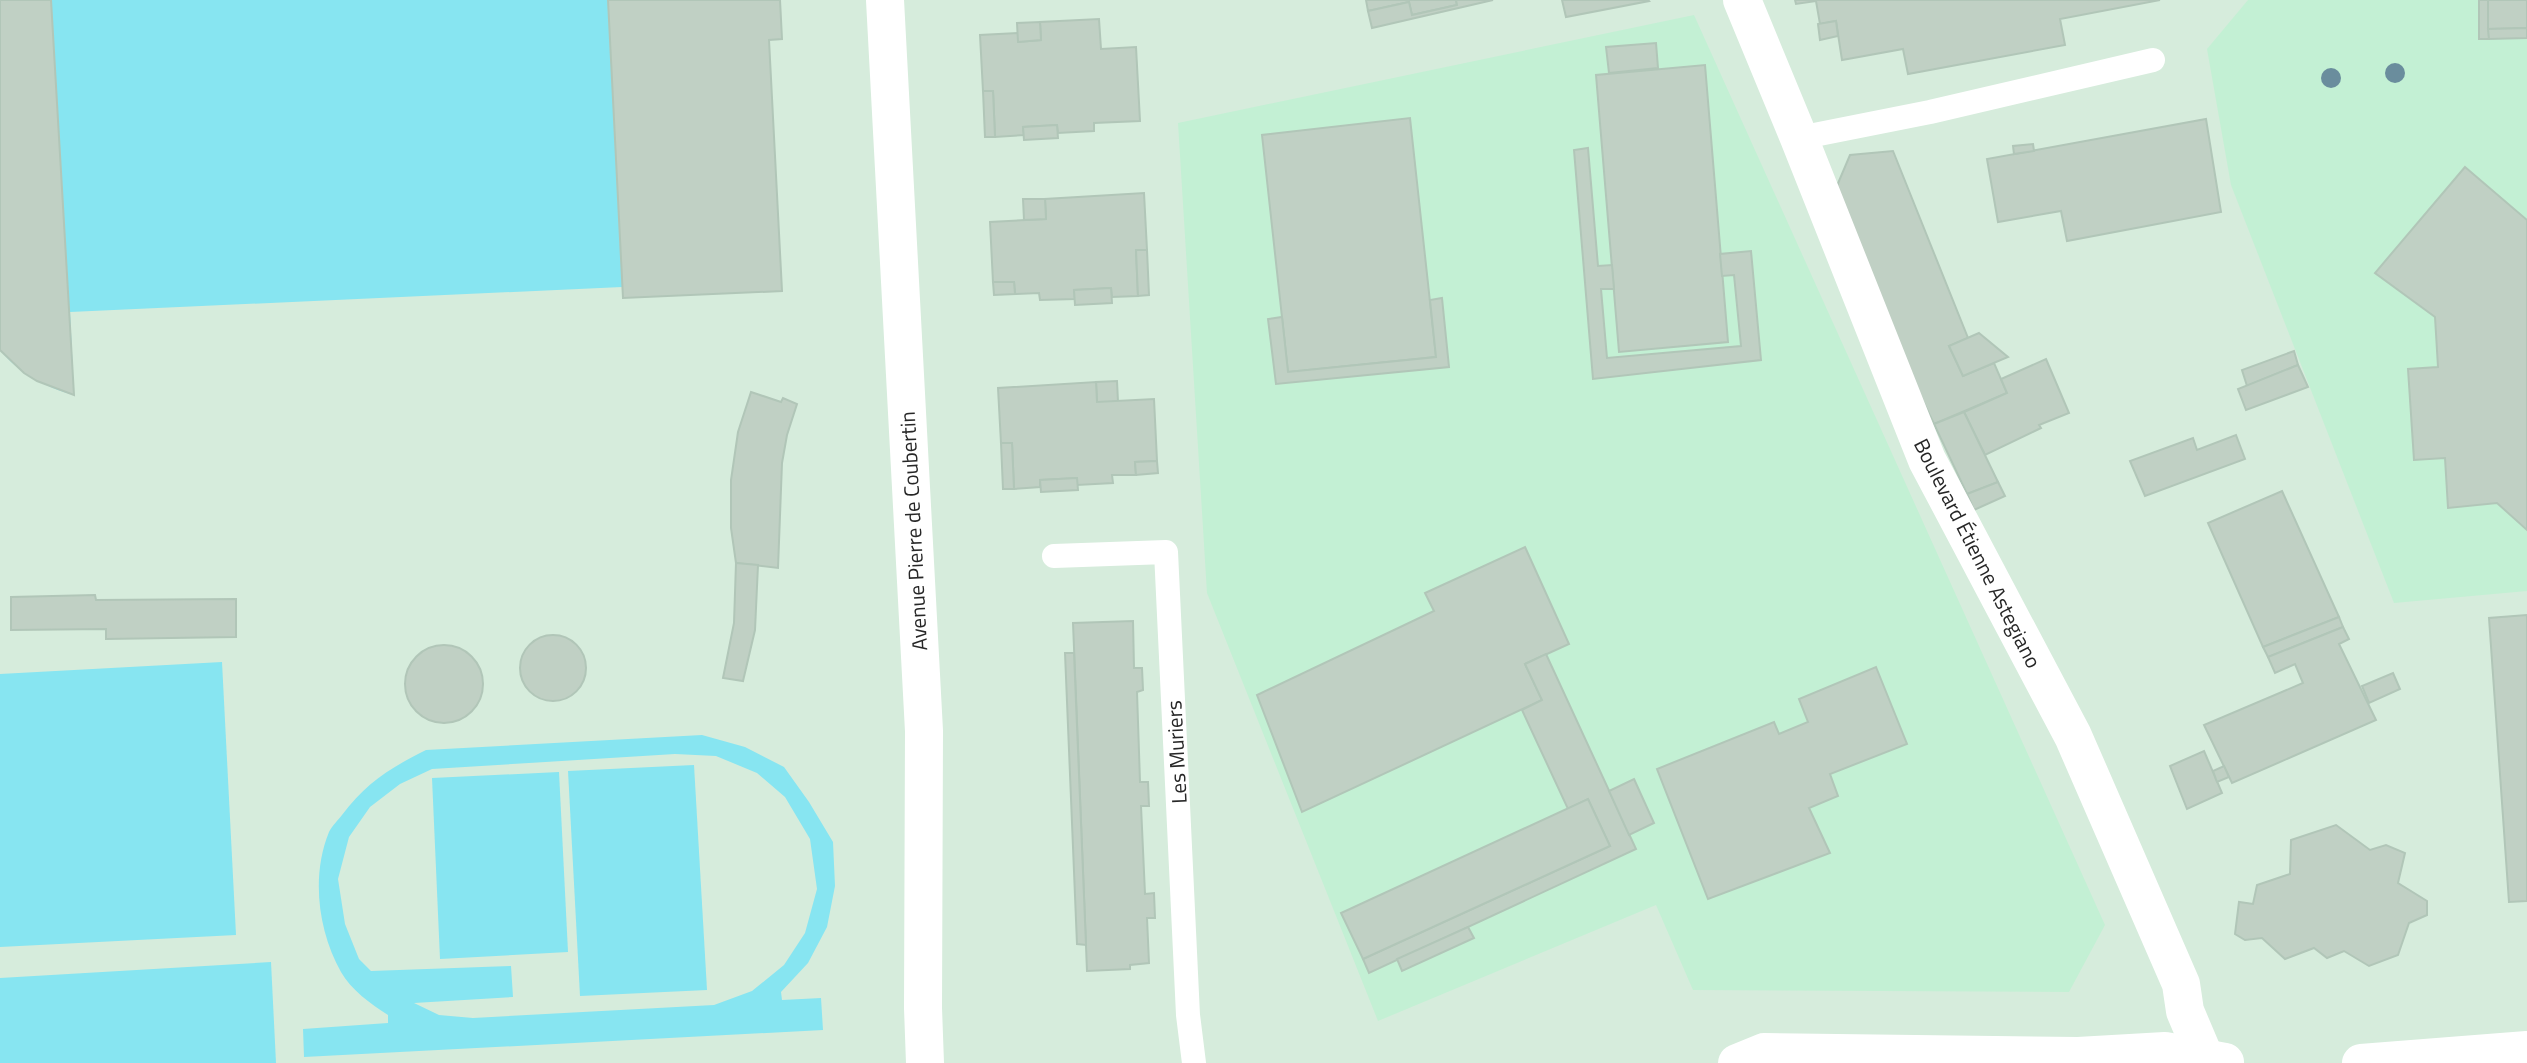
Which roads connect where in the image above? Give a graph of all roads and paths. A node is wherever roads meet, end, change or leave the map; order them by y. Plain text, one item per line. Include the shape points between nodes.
1 (885, 0) edge
2 (1742, 0) edge
3 (2153, 60) dead end
4 (1799, 138) junction
5 (1054, 556) dead end
6 (2527, 1050) edge
7 (2213, 1061) edge
8 (925, 1063) edge
9 (1194, 1063) edge
10 (1737, 1063) edge
11 (2361, 1063) edge

1 - 8 street, Avenue Pierre de Coubertin via 924,731
2 - 4 street, Boulevard Étienne Astegiano
3 - 4 lane
4 - 7 street, Boulevard Étienne Astegiano via 1927,460 2073,736 2181,984 2185,1011
5 - 9 lane, Les Muriers via 1166,552
6 - 11 street
7 - 10 street via 2165,1051 2078,1056 1764,1052

